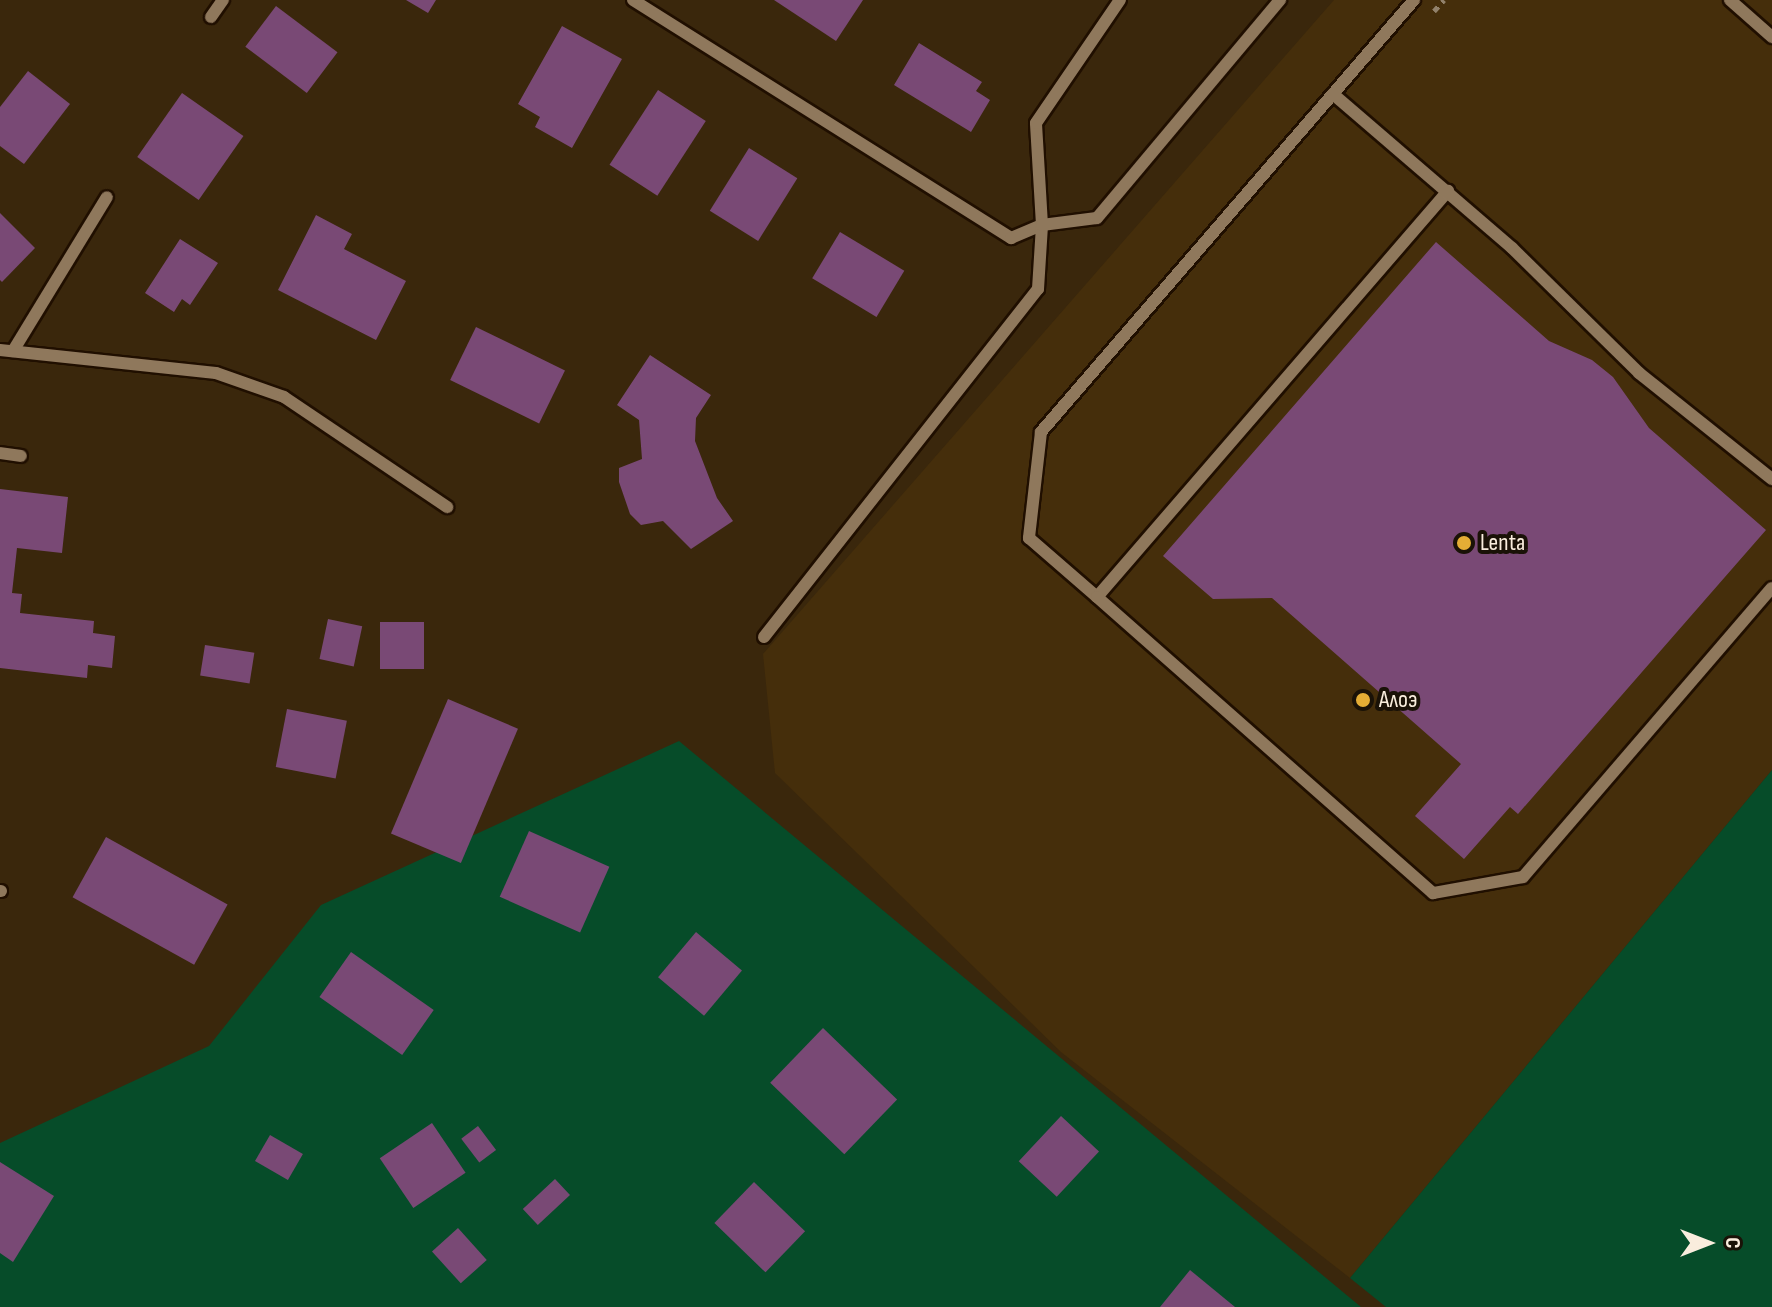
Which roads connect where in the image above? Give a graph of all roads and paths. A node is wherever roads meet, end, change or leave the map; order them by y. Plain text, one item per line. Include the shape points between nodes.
1 (223, 0) edge
2 (633, 0) edge
3 (1120, 0) edge
4 (1280, 0) edge
5 (1414, 0) edge
6 (1730, 0) edge
7 (211, 17) dead end
8 (1772, 37) edge
9 (1333, 94) junction
10 (1448, 191) junction
11 (107, 197) dead end
12 (1042, 225) junction
13 (7, 350) edge
14 (0, 453) edge
15 (21, 456) dead end
16 (1772, 479) edge
17 (447, 507) dead end
18 (1772, 588) edge
19 (1097, 597) junction
20 (764, 637) dead end

1 - 7 lane
2 - 12 lane via 1011,238
3 - 12 lane via 1036,123
4 - 12 lane via 1097,218
5 - 9 lane
6 - 8 lane
9 - 10 lane
9 - 19 lane via 1041,432 1029,538
10 - 16 lane via 1639,373
10 - 19 lane
11 - 13 lane
12 - 20 lane via 1038,289
13 - 17 lane via 216,373 257,387 284,397
14 - 15 lane
18 - 19 lane via 1523,877 1433,893

